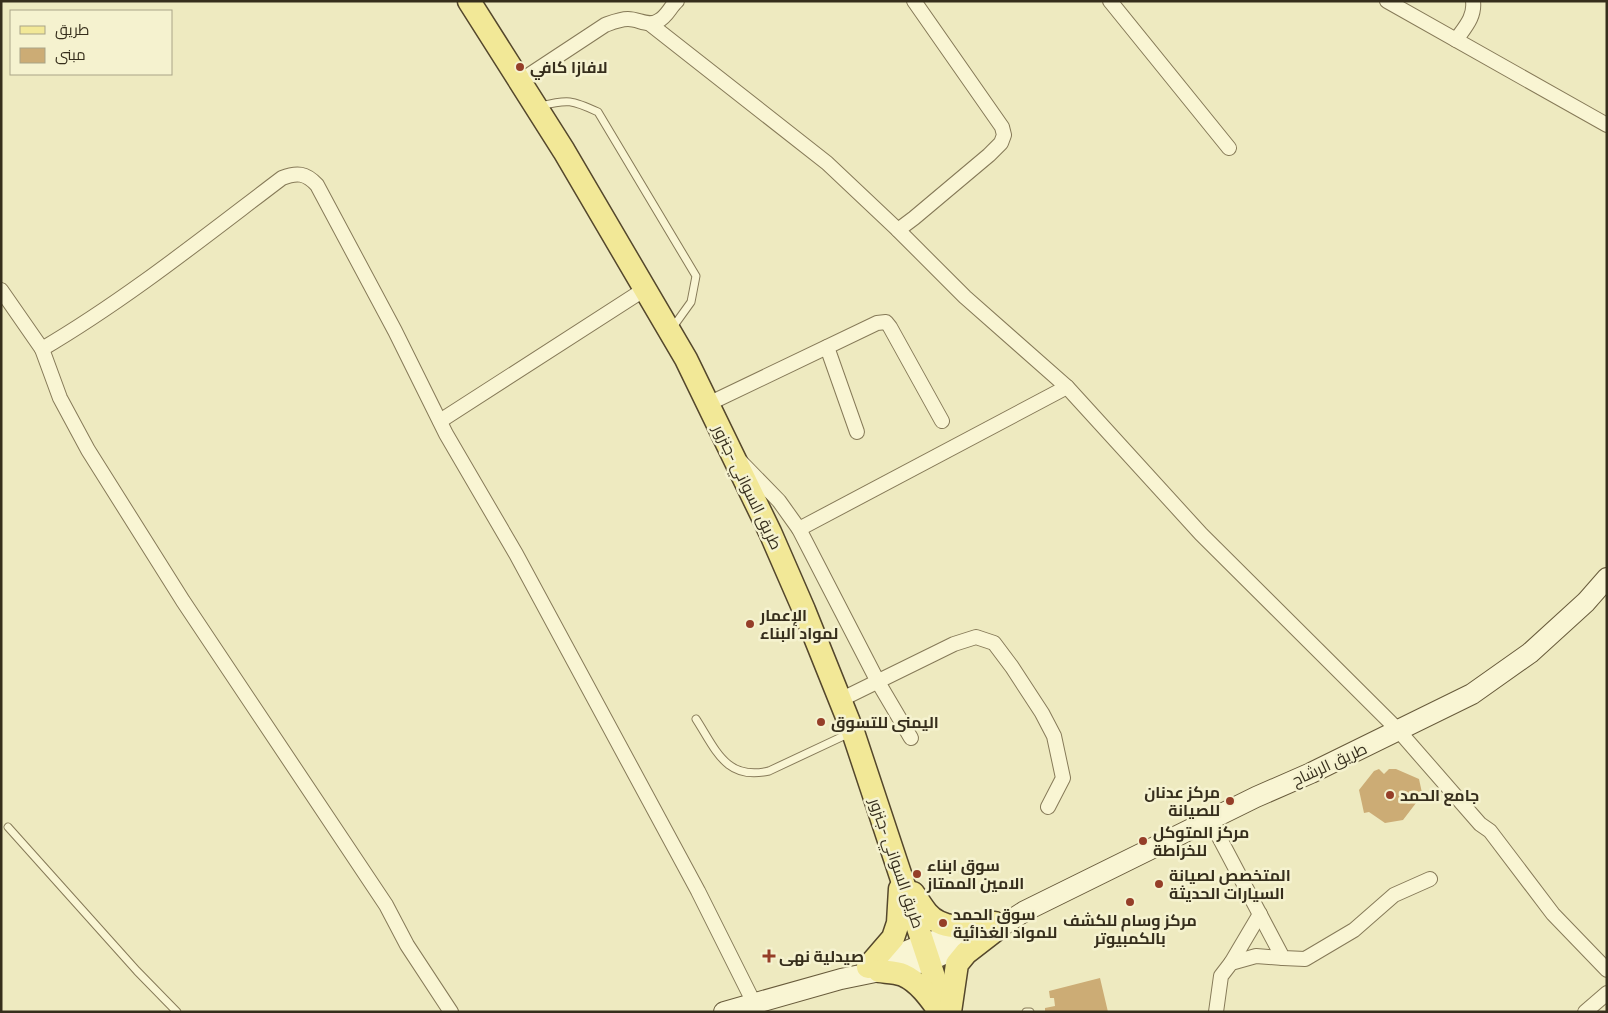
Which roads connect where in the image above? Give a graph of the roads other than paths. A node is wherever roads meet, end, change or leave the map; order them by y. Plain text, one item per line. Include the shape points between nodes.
1 (469, 1) edge
2 (677, 1) edge
3 (914, 1) edge
4 (1387, 1) edge
5 (1473, 1) edge
6 (1113, 2) edge
7 (650, 24) junction
8 (1456, 40) junction
9 (520, 82) junction
10 (536, 107) junction
11 (1605, 121) edge
12 (1229, 148) dead end
13 (898, 230) junction
14 (645, 289) junction
15 (1, 290) edge
16 (670, 332) junction
17 (827, 347) junction
18 (42, 349) junction
19 (1067, 387) junction
20 (708, 404) junction
21 (942, 421) dead end
22 (440, 422) junction
23 (857, 432) dead end
24 (731, 453) junction
25 (799, 529) junction
26 (1607, 578) edge
27 (878, 682) junction
28 (840, 700) junction
29 (696, 719) dead end
30 (1398, 730) junction
31 (853, 732) junction
32 (911, 738) dead end
33 (1048, 807) dead end
34 (1210, 820) junction
35 (8, 827) dead end
36 (898, 871) junction
37 (1430, 879) dead end
38 (1260, 914) junction
39 (996, 926) junction
40 (926, 952) junction
41 (1283, 958) junction
42 (1232, 964) junction
43 (873, 969) junction
44 (1607, 970) edge
45 (1607, 993) edge
46 (754, 1003) junction
47 (177, 1012) edge
48 (451, 1012) edge
49 (724, 1012) edge
50 (940, 1012) edge
51 (945, 1012) edge
52 (950, 1012) edge
53 (1026, 1012) edge
54 (1030, 1012) edge
55 (1216, 1012) edge
56 (1584, 1012) edge

1 - 9 main road, طريق السواني -جنزور
2 - 7 street via 658,22
3 - 13 street via 1002,127 1004,135 989,155
4 - 8 street
5 - 8 street via 1474,12
6 - 12 street
7 - 9 street via 630,19 605,25
7 - 13 street via 828,163
8 - 11 street
9 - 10 main road, طريق السواني -جنزور
10 - 14 main road, طريق السواني -جنزور
10 - 16 lane via 558,101 575,101 598,112 691,267 696,276 691,302
13 - 19 street via 965,297
14 - 16 main road, طريق السواني -جنزور
14 - 22 street
15 - 18 street
16 - 20 main road, طريق السواني -جنزور
17 - 20 street
17 - 21 street via 877,323 886,322
17 - 23 street
18 - 22 street via 161,270 282,178 300,173 317,185 396,331
18 - 48 street via 60,398 88,450 188,609 386,905 407,945
19 - 25 street
19 - 30 street via 1201,534
20 - 24 main road, طريق السواني -جنزور
22 - 46 street via 516,554 698,891
24 - 25 street via 775,496
24 - 28 main road, طريق السواني -جنزور via 793,585
25 - 27 street
26 - 30 main road, طريق الرشاح via 1586,602 1530,653 1472,694
27 - 28 street
27 - 32 street
27 - 33 street via 954,644 976,637 994,643 1054,736 1063,778
28 - 31 main road, طريق السواني -جنزور
29 - 31 lane via 723,761 738,771 756,774
30 - 34 main road, طريق الرشاح
30 - 44 street via 1480,824 1490,831 1553,914
31 - 36 main road, طريق السواني -جنزور
34 - 38 street
34 - 39 main road, طريق الرشاح
35 - 47 lane
36 - 39 main road via 927,914 938,923 962,927
36 - 40 main road, طريق السواني -جنزور
36 - 43 main road via 898,923 893,938
37 - 41 street via 1394,895 1354,930 1305,959
38 - 41 street
38 - 42 street
39 - 40 main road, طريق الرشاح
39 - 52 main road via 957,964
40 - 43 main road, طريق الرشاح
40 - 51 main road, طريق السواني -جنزور
41 - 42 street via 1256,956
42 - 55 street via 1221,976
43 - 46 main road, طريق الرشاح
43 - 50 main road via 902,975 918,984
45 - 56 street
46 - 49 main road, طريق الرشاح
53 - 54 lane

